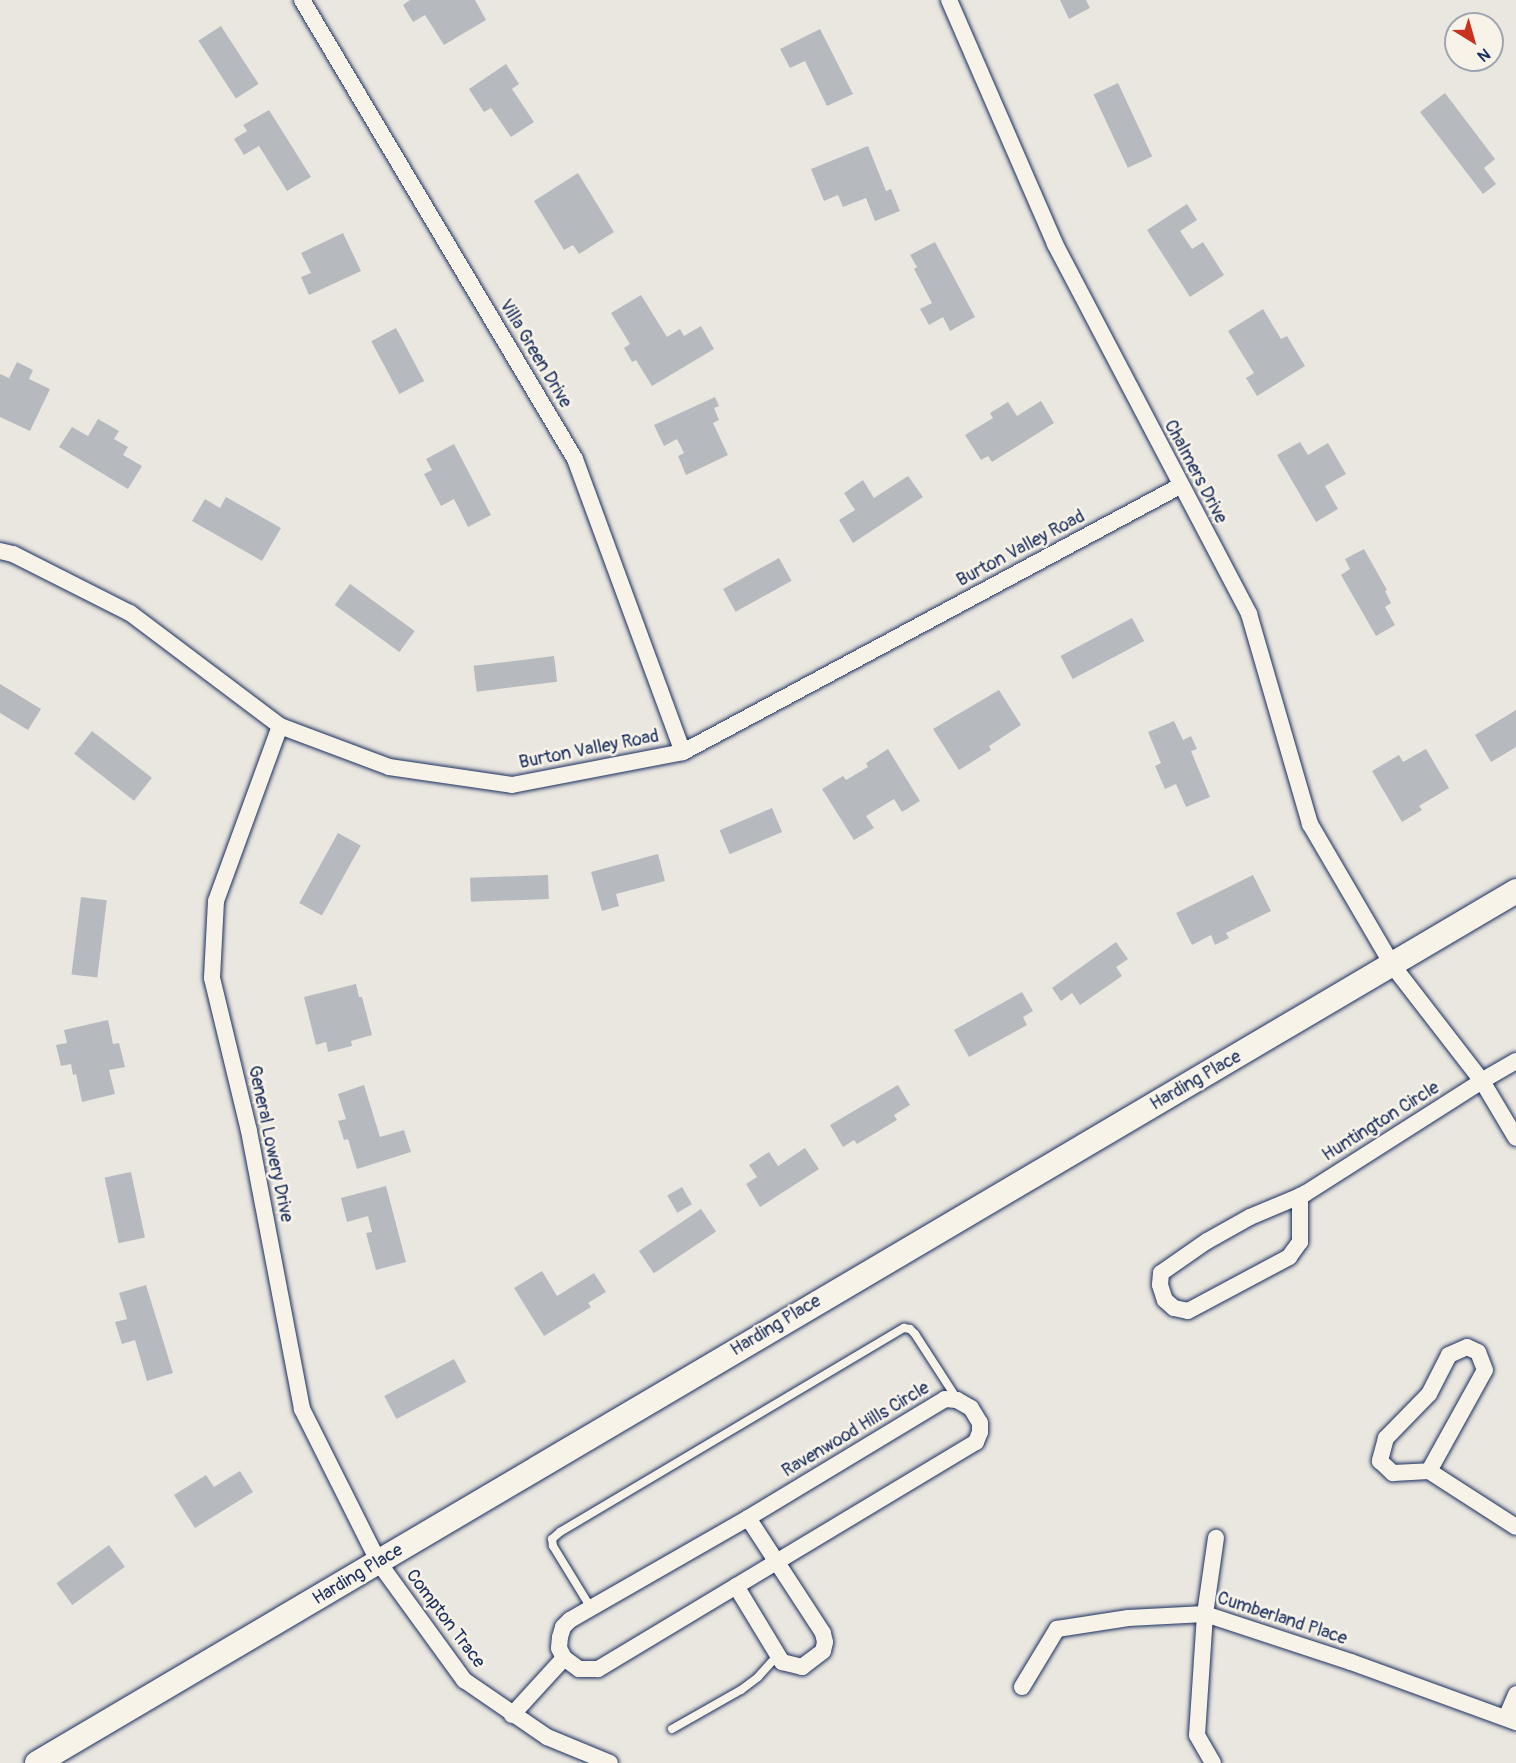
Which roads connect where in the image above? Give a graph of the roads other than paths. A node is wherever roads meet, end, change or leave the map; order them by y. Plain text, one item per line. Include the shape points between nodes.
1 (302, 0) edge
2 (949, 0) edge
3 (1180, 486) junction
4 (0, 551) edge
5 (280, 726) junction
6 (682, 752) junction
7 (1516, 891) edge
8 (1393, 966) junction
9 (1516, 1061) edge
10 (1482, 1081) junction
11 (1516, 1138) edge
12 (1300, 1196) junction
13 (957, 1400) junction
14 (1429, 1471) junction
15 (748, 1518) junction
16 (1516, 1527) edge
17 (1216, 1538) dead end
18 (777, 1562) junction
19 (379, 1563) junction
20 (736, 1586) junction
21 (591, 1608) junction
22 (1204, 1614) junction
23 (778, 1655) junction
24 (564, 1658) junction
25 (1022, 1687) dead end
26 (1516, 1694) edge
27 (512, 1715) junction
28 (1511, 1720) edge
29 (672, 1729) dead end
30 (37, 1763) edge
31 (610, 1763) edge
32 (1213, 1763) edge

1 - 6 street, Villa Green Drive via 575,459
2 - 3 street, Chalmers Drive via 1054,244
3 - 6 street, Burton Valley Road
3 - 8 street, Chalmers Drive via 1249,614 1310,824
4 - 5 street, Burton Valley Road via 14,554 130,613
5 - 6 street, Burton Valley Road via 389,767 512,785
5 - 19 street, General Lowery Drive via 216,901 212,978 249,1131 302,1409
7 - 8 main road, Harding Place
8 - 10 street
8 - 19 main road, Harding Place via 879,1265
9 - 10 street, Huntington Circle
10 - 11 street
10 - 12 street, Huntington Circle
12 - 12 street, Huntington Circle via 1224,1231 1161,1273 1165,1300 1174,1308 1188,1311 1289,1257 1300,1242
13 - 15 street, Ravenwood Hills Circle via 945,1399
13 - 18 street, Ravenwood Hills Circle via 971,1408 980,1423 976,1442
13 - 21 lane via 915,1334 904,1328 552,1539
14 - 14 street via 1485,1370 1478,1352 1467,1347 1449,1355 1429,1394 1384,1443 1380,1461 1393,1473
14 - 16 street
15 - 18 street
15 - 21 street, Ravenwood Hills Circle
17 - 22 street
18 - 20 street, Ravenwood Hills Circle
18 - 23 street via 825,1642 823,1652 802,1667 791,1666
19 - 27 street, Compton Trace via 464,1680
19 - 30 main road, Harding Place
20 - 23 street
20 - 24 street, Ravenwood Hills Circle via 598,1668 579,1669
21 - 24 street, Ravenwood Hills Circle via 563,1627 559,1648
22 - 25 street, Cumberland Place via 1128,1618 1057,1629
22 - 28 street, Cumberland Place
22 - 32 street via 1197,1736
23 - 29 lane via 741,1690
24 - 27 street
26 - 28 street
27 - 31 street, Compton Trace via 547,1737

